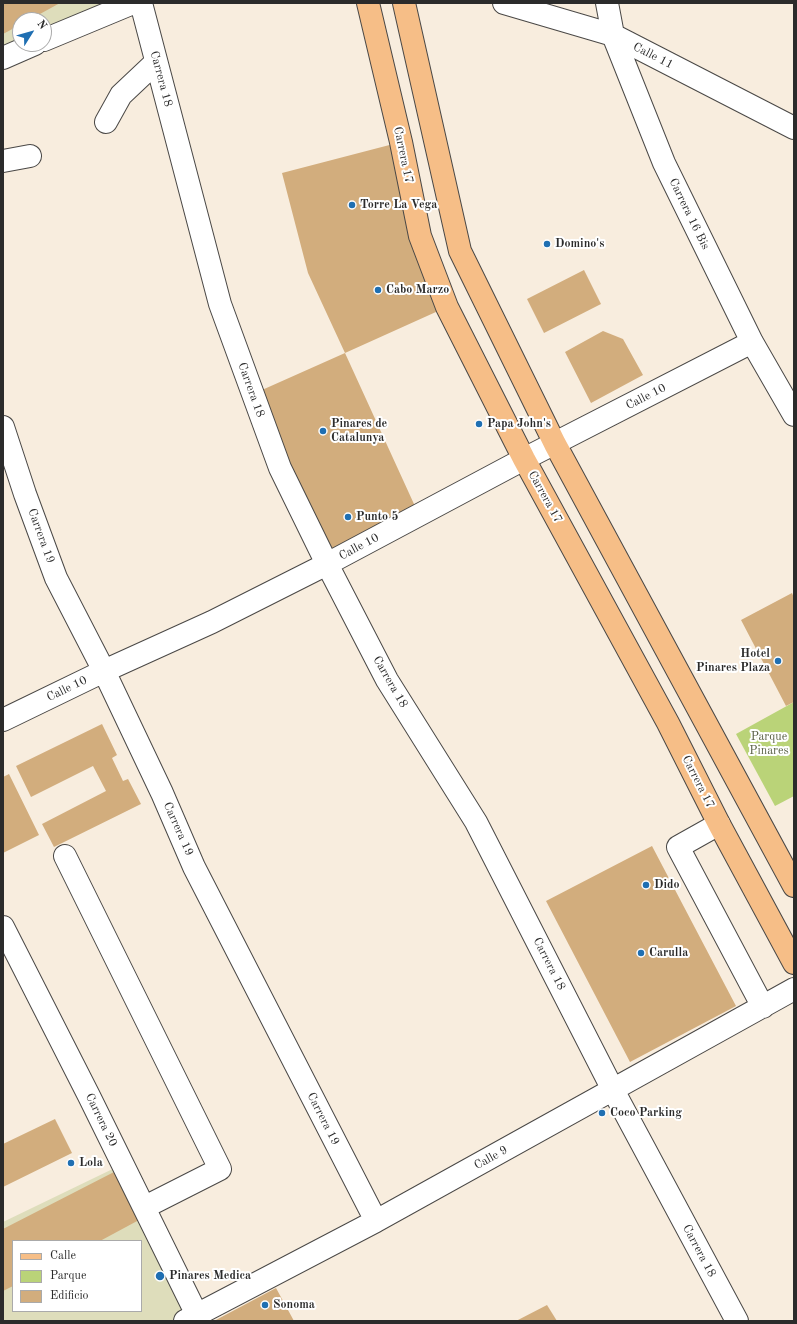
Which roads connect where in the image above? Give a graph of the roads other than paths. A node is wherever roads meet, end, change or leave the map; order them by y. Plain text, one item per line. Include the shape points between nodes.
1 (133, 3) edge
2 (141, 3) edge
3 (368, 3) edge
4 (404, 3) edge
5 (504, 3) edge
6 (607, 3) edge
7 (613, 35) junction
8 (52, 37) edge
9 (17, 52) edge
10 (3, 58) edge
11 (156, 62) junction
12 (106, 122) dead end
13 (794, 128) edge
14 (30, 156) dead end
15 (3, 161) edge
16 (752, 342) junction
17 (794, 415) edge
18 (3, 427) edge
19 (555, 444) junction
20 (524, 459) junction
21 (327, 564) junction
22 (104, 671) junction
23 (3, 720) edge
24 (720, 824) junction
25 (65, 856) dead end
26 (794, 886) edge
27 (3, 927) edge
28 (794, 962) edge
29 (794, 989) edge
30 (763, 1007) junction
31 (614, 1090) junction
32 (145, 1207) junction
33 (376, 1221) junction
34 (191, 1318) edge
35 (737, 1321) edge

1 - 8 street
2 - 11 street, Carrera 18
3 - 20 main road, Carrera 17 via 420,236 447,307
4 - 19 main road via 460,251
5 - 7 street, Calle 11
6 - 7 street, Carrera 16 Bis
7 - 13 street, Calle 11
7 - 16 street, Carrera 16 Bis via 664,163
9 - 10 street
11 - 12 street via 121,95
11 - 21 street, Carrera 18 via 220,304 280,468
14 - 15 street
16 - 17 street, Carrera 16 Bis
16 - 19 street, Calle 10
18 - 22 street, Carrera 19 via 56,578
19 - 20 street, Calle 10
19 - 26 main road
20 - 21 street, Calle 10
20 - 24 main road, Carrera 17
21 - 22 street, Calle 10 via 212,622
21 - 31 street, Carrera 18 via 387,680 476,822
22 - 23 street, Calle 10
22 - 33 street, Carrera 19 via 194,867
24 - 28 main road, Carrera 17
24 - 30 street via 678,847
25 - 32 street via 220,1169
27 - 32 street, Carrera 20
29 - 30 street, Calle 9
30 - 31 street, Calle 9
31 - 33 street, Calle 9
31 - 35 street, Carrera 18
32 - 34 street, Carrera 20
33 - 34 street, Calle 9

